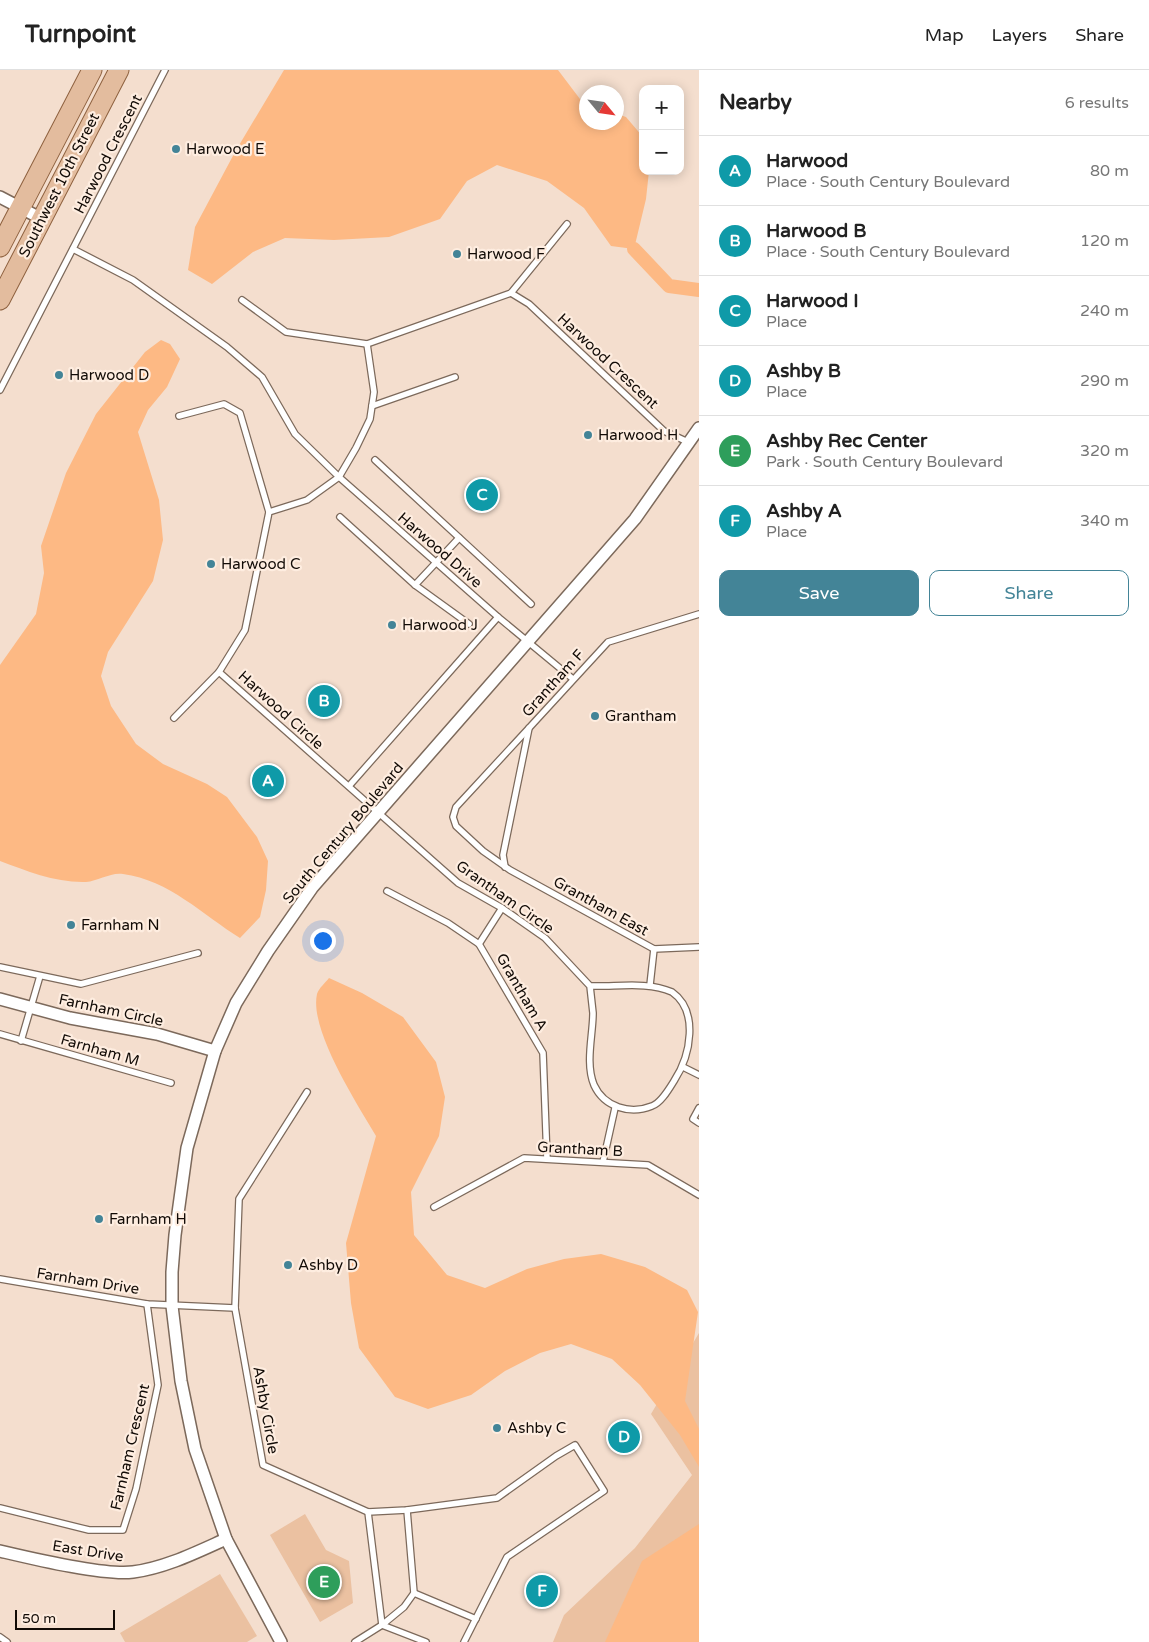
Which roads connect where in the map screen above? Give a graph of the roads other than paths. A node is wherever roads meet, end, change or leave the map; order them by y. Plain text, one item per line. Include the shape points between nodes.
1 (92, 70) edge
2 (119, 70) edge
3 (165, 70) edge
4 (0, 196) edge
5 (21, 208) junction
6 (42, 219) junction
7 (567, 224) dead end
8 (0, 247) edge
9 (72, 249) junction
10 (511, 293) junction
11 (0, 300) edge
12 (242, 300) dead end
13 (368, 344) junction
14 (455, 377) dead end
15 (0, 390) edge
16 (372, 406) junction
17 (179, 416) dead end
18 (699, 428) edge
19 (695, 445) edge
20 (375, 460) dead end
21 (339, 477) junction
22 (269, 512) junction
23 (340, 517) dead end
24 (459, 538) junction
25 (435, 563) junction
26 (415, 585) junction
27 (531, 604) dead end
28 (699, 614) edge
29 (498, 617) junction
30 (469, 624) dead end
31 (527, 640) junction
32 (219, 672) junction
33 (573, 679) junction
34 (174, 718) dead end
35 (529, 728) junction
36 (349, 786) junction
37 (379, 813) junction
38 (505, 867) junction
39 (387, 891) dead end
40 (502, 908) junction
41 (479, 944) junction
42 (699, 947) edge
43 (654, 949) junction
44 (198, 953) dead end
45 (0, 967) edge
46 (40, 976) junction
47 (650, 985) junction
48 (590, 986) junction
49 (0, 999) edge
50 (32, 1008) junction
51 (0, 1034) edge
52 (21, 1041) junction
53 (215, 1052) junction
54 (683, 1067) junction
55 (699, 1075) edge
56 (171, 1083) dead end
57 (307, 1092) dead end
58 (615, 1108) junction
59 (699, 1108) edge
60 (699, 1123) edge
61 (547, 1159) junction
62 (603, 1162) junction
63 (699, 1195) edge
64 (434, 1207) dead end
65 (0, 1279) edge
66 (147, 1304) junction
67 (172, 1306) junction
68 (235, 1308) junction
69 (0, 1508) edge
70 (406, 1510) junction
71 (368, 1512) junction
72 (226, 1539) junction
73 (0, 1551) edge
74 (414, 1593) junction
75 (476, 1619) junction
76 (382, 1625) junction
77 (0, 1637) edge
78 (7, 1642) edge
79 (281, 1642) edge
80 (355, 1642) edge
81 (426, 1642) edge
82 (464, 1642) edge

1 - 5 main road, Southwest 10th Street
2 - 6 main road, Southwest 10th Street
3 - 9 lane, Harwood Crescent
4 - 5 street
5 - 6 street
5 - 8 main road, Southwest 10th Street
6 - 11 main road, Southwest 10th Street
7 - 10 lane
9 - 15 lane
9 - 21 lane via 133,280 227,347 262,377 295,434
10 - 13 lane
10 - 19 lane, Harwood Crescent via 529,304 664,431
12 - 13 lane via 286,332
13 - 16 lane via 374,392
14 - 16 lane
16 - 21 lane via 370,419
17 - 22 lane via 224,404 240,413
18 - 19 street, South Century Boulevard
19 - 31 street, South Century Boulevard via 635,519
20 - 24 lane
21 - 22 lane via 307,500
21 - 25 lane, Harwood Drive
22 - 32 lane, Harwood Circle via 245,630
23 - 26 lane
24 - 25 lane
24 - 27 lane
25 - 26 lane
25 - 29 lane, Harwood Drive
26 - 30 lane
28 - 33 lane, Grantham F via 608,642
29 - 31 lane, Harwood Drive
29 - 36 lane
31 - 33 lane, Harwood Drive
31 - 37 street, South Century Boulevard
32 - 34 lane
32 - 36 lane, Harwood Circle
33 - 35 lane, Grantham F
35 - 38 lane, Grantham F via 503,855
35 - 38 lane, Grantham East via 456,806 453,817 456,826
36 - 37 lane, Harwood Circle
37 - 40 lane, Grantham Circle via 458,883
37 - 53 street, South Century Boulevard via 312,888 268,951 236,1003
38 - 43 lane, Grantham East
39 - 41 lane, Grantham A via 448,923
40 - 41 lane
40 - 48 lane, Grantham Circle via 545,938
41 - 61 lane, Grantham A via 543,1053
42 - 43 lane, Grantham East
43 - 47 lane
44 - 46 lane via 81,984
45 - 46 lane
46 - 50 lane
47 - 48 lane
47 - 54 lane via 674,993 690,1007 696,1023 694,1043
48 - 58 lane via 594,1085
49 - 50 street, Farnham Circle
50 - 52 lane
50 - 53 street, Farnham Circle via 158,1034
51 - 52 lane, Farnham M
52 - 56 lane, Farnham M
53 - 67 street, South Century Boulevard via 187,1148 174,1234
54 - 55 lane
54 - 58 lane via 669,1090 653,1106 631,1110
57 - 68 lane via 239,1199
58 - 62 lane
59 - 60 lane via 693,1119
61 - 62 lane, Grantham B
61 - 64 lane, Grantham B via 524,1158
62 - 63 lane, Grantham B via 648,1165
65 - 66 lane, Farnham Drive
66 - 67 lane, Farnham Drive
66 - 69 lane, Farnham Crescent via 158,1384 136,1490 123,1530 89,1530
67 - 68 lane
67 - 72 street, South Century Boulevard via 181,1381 195,1449
68 - 71 lane, Ashby Circle via 263,1465
70 - 71 lane, Ashby Circle
70 - 74 lane
70 - 75 lane via 497,1498 575,1445 604,1491 507,1557
71 - 76 lane
72 - 73 street, East Drive via 172,1562 131,1573 90,1569
72 - 79 street, South Century Boulevard
74 - 75 lane
74 - 76 lane
75 - 82 lane
76 - 80 lane
76 - 81 lane
77 - 78 lane

